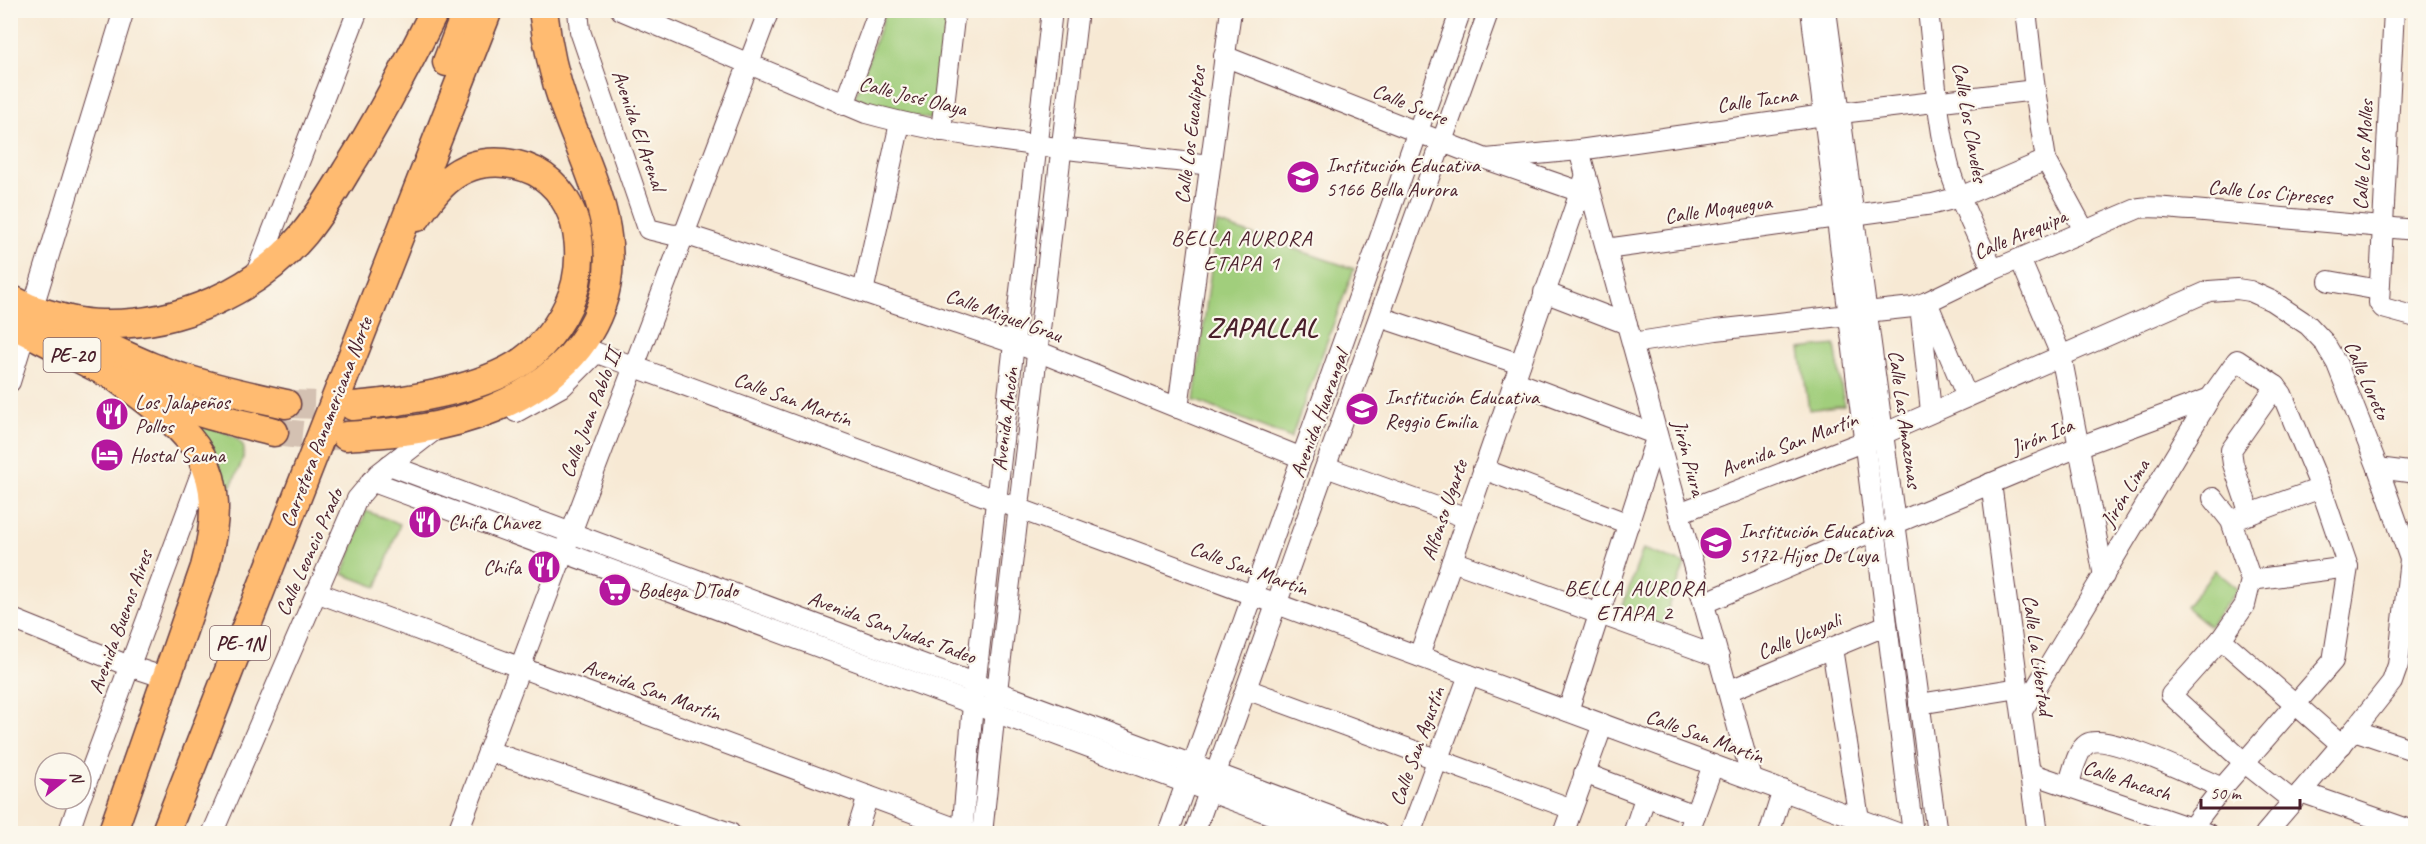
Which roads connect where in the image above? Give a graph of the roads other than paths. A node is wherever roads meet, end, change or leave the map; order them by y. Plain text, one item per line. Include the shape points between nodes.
1 (124, 10) edge
2 (358, 10) edge
3 (435, 10) edge
4 (467, 10) edge
5 (488, 10) edge
6 (543, 10) edge
7 (578, 10) edge
8 (621, 10) edge
9 (769, 10) edge
10 (879, 10) edge
11 (955, 10) edge
12 (1052, 10) edge
13 (1078, 10) edge
14 (1231, 10) edge
15 (1461, 10) edge
16 (1490, 10) edge
17 (1811, 10) edge
18 (1826, 10) edge
19 (1928, 10) edge
20 (2026, 10) edge
21 (2394, 10) edge
22 (1224, 56) junction
23 (748, 65) junction
24 (2035, 90) junction
25 (1939, 102) junction
26 (844, 105) junction
27 (1832, 114) junction
28 (900, 123) junction
29 (940, 131) junction
30 (1418, 132) junction
31 (1442, 142) junction
32 (1036, 144) junction
33 (1062, 147) junction
34 (1579, 150) junction
35 (1486, 159) junction
36 (2046, 160) junction
37 (1210, 165) junction
38 (1583, 183) junction
39 (1960, 197) junction
40 (2193, 210) joint
41 (1845, 216) junction
42 (2383, 225) junction
43 (2415, 230) edge
44 (2085, 232) junction
45 (684, 234) junction
46 (397, 242) junction
47 (1606, 249) junction
48 (2020, 259) junction
49 (1993, 270) junction
50 (253, 280) junction
51 (2329, 281) dead end
52 (863, 292) junction
53 (1544, 292) junction
54 (2379, 297) junction
55 (1923, 304) junction
56 (1858, 314) junction
57 (20, 316) edge
58 (1380, 317) junction
59 (2415, 317) edge
60 (1627, 324) junction
61 (1014, 343) junction
62 (1632, 343) junction
63 (588, 350) junction
64 (1037, 351) junction
65 (2061, 355) junction
66 (634, 367) junction
67 (1517, 372) junction
68 (118, 379) junction
69 (10, 382) edge
70 (2276, 386) junction
71 (1967, 396) junction
72 (2210, 398) junction
73 (286, 404) tunnel mouth
74 (353, 406) tunnel mouth
75 (1178, 408) junction
76 (1931, 412) junction
77 (442, 425) junction
78 (274, 432) tunnel mouth
79 (1657, 435) junction
80 (346, 436) tunnel mouth
81 (1874, 437) junction
82 (418, 441) junction
83 (2078, 447) junction
84 (1302, 458) junction
85 (205, 463) junction
86 (389, 465) junction
87 (1326, 467) junction
88 (2378, 468) junction
89 (1484, 469) junction
90 (2415, 472) edge
91 (371, 481) junction
92 (1991, 483) junction
93 (2320, 488) junction
94 (2213, 498) dead end
95 (996, 500) junction
96 (1019, 508) junction
97 (1679, 513) junction
98 (2250, 514) junction
99 (1467, 518) junction
100 (2231, 521) junction
101 (1629, 524) junction
102 (1885, 527) junction
103 (571, 533) junction
104 (564, 552) junction
105 (2413, 560) edge
106 (1452, 561) junction
107 (2348, 567) junction
108 (2103, 576) junction
109 (2251, 580) junction
110 (316, 592) junction
111 (1253, 595) junction
112 (1704, 603) junction
113 (1276, 604) junction
114 (1600, 612) junction
115 (10, 618) edge
116 (2410, 622) edge
117 (1887, 625) junction
118 (2221, 639) junction
119 (1832, 648) junction
120 (1419, 656) junction
121 (1719, 657) junction
122 (129, 666) junction
123 (520, 667) junction
124 (2407, 668) edge
125 (1469, 675) junction
126 (166, 678) junction
127 (975, 683) junction
128 (2019, 688) junction
129 (1246, 689) junction
130 (997, 691) junction
131 (1728, 691) junction
132 (973, 704) junction
133 (1919, 704) junction
134 (2296, 704) junction
135 (1568, 711) junction
136 (2022, 711) junction
137 (994, 712) junction
138 (1603, 724) junction
139 (2348, 738) junction
140 (488, 751) junction
141 (2415, 751) edge
142 (1438, 759) junction
143 (2245, 763) junction
144 (93, 765) edge
145 (1713, 765) junction
146 (1584, 773) junction
147 (2030, 773) junction
148 (1189, 774) junction
149 (1752, 779) junction
150 (1213, 782) junction
151 (2068, 786) junction
152 (2222, 788) junction
153 (1783, 790) junction
154 (868, 796) junction
155 (2297, 797) junction
156 (1645, 798) junction
157 (1572, 809) junction
158 (76, 811) edge
159 (1859, 819) junction
160 (1691, 824) edge
161 (2200, 830) edge
162 (965, 832) edge
163 (2415, 832) edge
164 (730, 833) edge
165 (68, 834) edge
166 (112, 834) edge
167 (148, 834) edge
168 (165, 834) edge
169 (212, 834) edge
170 (457, 834) edge
171 (855, 834) edge
172 (982, 834) edge
173 (1168, 834) edge
174 (1194, 834) edge
175 (1324, 834) edge
176 (1378, 834) edge
177 (1410, 834) edge
178 (1563, 834) edge
179 (1634, 834) edge
180 (1768, 834) edge
181 (1900, 834) edge
182 (1913, 834) edge
183 (1937, 834) edge
184 (2038, 834) edge
185 (2265, 834) edge

1 - 57 street
2 - 50 street
3 - 50 highway via 382,114 324,208 287,253
4 - 167 highway, Carretera Panamericana Norte / PE-1N
5 - 46 highway, Carretera Panamericana Norte / PE-1N
6 - 63 highway via 555,77 606,229 608,272
7 - 45 street, Avenida El Arenal via 580,31 648,229
8 - 23 street, Calle José Olaya
9 - 23 street, Calle Juan Pablo II
10 - 26 street
11 - 29 street
12 - 32 street, Avenida Ancón
13 - 33 street, Avenida Ancón
14 - 22 street, Calle Los Eucaliptos
15 - 30 street, Avenida Huarangal
16 - 31 street, Avenida Huarangal
17 - 27 street, Calle Las Amazonas
18 - 27 street, Calle Las Amazonas
19 - 25 street, Calle Los Claveles
20 - 24 street
21 - 42 street, Calle Los Molles
22 - 30 street, Calle Sucre
22 - 37 street, Calle Los Eucaliptos
23 - 26 street, Calle José Olaya
23 - 45 street, Calle Juan Pablo II
24 - 25 street, Calle Tacna
24 - 36 street
25 - 27 street, Calle Tacna
25 - 39 street, Calle Los Claveles via 1951,172
26 - 28 street, Calle José Olaya
27 - 34 street, Calle Tacna
27 - 41 street, Calle Las Amazonas
28 - 29 street, Calle José Olaya
28 - 52 street
29 - 32 street, Calle José Olaya
30 - 31 street, Calle Sucre
30 - 84 street, Avenida Huarangal
31 - 35 street, Calle Sucre
31 - 58 street, Avenida Huarangal
32 - 33 street, Calle José Olaya
32 - 61 street, Avenida Ancón
33 - 37 street, Calle José Olaya
33 - 64 street, Avenida Ancón
34 - 35 street, Calle Tacna
34 - 38 street, Jirón Piura
35 - 38 street, Calle Sucre
36 - 39 street, Calle Moquegua
36 - 44 street
37 - 75 street, Calle Los Eucaliptos
38 - 47 street, Jirón Piura
38 - 53 street, Alfonso Ugarte
39 - 41 street, Calle Moquegua
39 - 49 street, Calle Los Claveles
40 - 42 street, Calle Los Cipreses
40 - 44 street, Calle Arequipa via 2139,208
41 - 47 street, Calle Moquegua
41 - 56 street, Calle Las Amazonas
42 - 43 street, Calle Los Cipreses
42 - 54 street, Calle Los Molles
44 - 48 street, Calle Arequipa
45 - 52 street, Calle Miguel Grau
45 - 66 street, Calle Juan Pablo II
46 - 74 highway via 435,193 462,170 495,162 514,164 546,178 571,211 579,248 576,284 552,332 522,362 501,373 423,397
46 - 168 highway, Carretera Panamericana Norte / PE-1N
47 - 60 street, Jirón Piura
48 - 49 street, Calle Arequipa
48 - 65 street
49 - 55 street, Calle Arequipa
50 - 57 highway via 203,306 152,321 100,324
51 - 54 street
52 - 61 street, Calle Miguel Grau
53 - 60 street
53 - 67 street, Alfonso Ugarte
54 - 59 street via 2383,308
55 - 56 street, Calle Arequipa
55 - 71 street
55 - 76 street
56 - 62 street, Calle Arequipa
56 - 81 street, Calle Las Amazonas
57 - 68 highway, PE-20
57 - 69 street
57 - 73 highway via 154,368 219,389
58 - 67 street
58 - 87 street, Avenida Huarangal
60 - 62 street, Jirón Piura
61 - 64 street, Calle Miguel Grau
61 - 95 street, Avenida Ancón
62 - 79 street, Jirón Piura
63 - 66 street, Calle San Martín
63 - 77 highway via 525,393
63 - 82 street, Calle Leoncio Prado via 563,386 513,414
64 - 75 street, Calle Miguel Grau
64 - 96 street, Avenida Ancón
65 - 71 street, Calle Loreto
65 - 83 street
65 - 88 street, Calle Loreto via 2209,291 2250,291 2308,325 2324,342 2337,364
66 - 95 street, Calle San Martín
66 - 103 street, Calle Juan Pablo II
67 - 79 street
67 - 89 street, Alfonso Ugarte
68 - 78 highway via 179,405
68 - 85 highway via 170,417
70 - 72 street, Jirón Lima via 2237,360
70 - 93 street
70 - 98 street via 2231,450
71 - 76 street, Calle Loreto
72 - 83 street, Jirón Ica
72 - 108 street, Jirón Lima
75 - 84 street, Calle Miguel Grau
76 - 81 street, Calle Loreto
77 - 80 highway
77 - 82 street, Calle Leoncio Prado
79 - 97 street, Jirón Piura
79 - 101 street
81 - 97 street, Avenida San Martín
81 - 102 street, Calle Las Amazonas
82 - 86 street, Calle Leoncio Prado
83 - 92 street, Jirón Ica
83 - 108 street
84 - 111 street, Avenida Huarangal
85 - 122 street, Avenida Buenos Aires
85 - 126 highway via 214,491 212,542
86 - 91 street, Calle Leoncio Prado
86 - 103 street, Avenida San Judas Tadeo
87 - 99 street
87 - 113 street, Avenida Huarangal
88 - 90 street
88 - 105 street, Calle Loreto
89 - 99 street, Alfonso Ugarte
89 - 101 street
91 - 104 street, Avenida San Judas Tadeo
91 - 110 street, Calle Leoncio Prado via 357,499
92 - 102 street, Jirón Ica
92 - 128 street, Calle La Libertad
93 - 98 street
93 - 107 street
94 - 100 street
95 - 96 street, Calle San Martín
95 - 127 street, Avenida Ancón
96 - 111 street, Calle San Martín
96 - 130 street, Avenida Ancón
97 - 112 street, Jirón Piura
98 - 100 street
99 - 106 street, Alfonso Ugarte
100 - 109 street
101 - 114 street
102 - 112 street, Jirón Ica
102 - 117 street, Calle Las Amazonas
102 - 133 street, Calle Las Amazonas
103 - 104 street, Calle Juan Pablo II
103 - 127 street, Avenida San Judas Tadeo
104 - 123 street, Calle Juan Pablo II
104 - 132 street, Avenida San Judas Tadeo
105 - 116 street, Calle Loreto
106 - 114 street
106 - 120 street, Alfonso Ugarte
107 - 109 street
107 - 134 street via 2333,661
108 - 136 street, Jirón Lima
109 - 118 street via 2245,605
110 - 123 street, Avenida San Martín
110 - 169 street, Calle Leoncio Prado
111 - 113 street, Calle San Martín
111 - 148 street, Avenida Huarangal
112 - 121 street, Jirón Piura
113 - 120 street, Calle San Martín
113 - 129 street, Avenida Huarangal
114 - 121 street
114 - 135 street
115 - 122 street
116 - 124 street, Calle Loreto
117 - 119 street, Calle Ucayali
117 - 182 street, Calle Las Amazonas
118 - 134 street
118 - 143 street via 2171,695
119 - 131 street, Calle Ucayali
119 - 159 street
120 - 125 street, Calle San Martín
121 - 131 street, Jirón Piura
122 - 126 street
122 - 144 street, Avenida Buenos Aires
123 - 140 street, Calle Juan Pablo II
123 - 154 street, Avenida San Martín
124 - 139 street, Calle Loreto
125 - 135 street, Calle San Martín
125 - 142 street, Calle San Agustín
126 - 166 highway
127 - 130 street, Avenida San Judas Tadeo
127 - 132 street, Avenida Ancón
128 - 133 street
128 - 136 street, Calle La Libertad
129 - 142 street
129 - 150 street, Avenida Huarangal
130 - 137 street, Avenida Ancón
130 - 148 street, Avenida San Judas Tadeo
131 - 149 street, Jirón Piura
132 - 137 street, Avenida San Judas Tadeo
132 - 162 street, Avenida Ancón
133 - 183 street, Calle Las Amazonas
134 - 139 street
134 - 143 street
135 - 138 street, Calle San Martín
136 - 147 street, Calle La Libertad
137 - 148 street, Avenida San Judas Tadeo
137 - 172 street, Avenida Ancón
138 - 145 street, Calle San Martín
138 - 146 street
139 - 141 street
139 - 155 street, Calle Loreto
140 - 164 street
140 - 170 street, Calle Juan Pablo II
142 - 157 street
142 - 177 street, Calle San Agustín
143 - 152 street
143 - 155 street
145 - 149 street, Calle San Martín
145 - 160 street
146 - 156 street
146 - 157 street
147 - 151 street, Calle Ancash
147 - 184 street, Calle La Libertad
148 - 150 street, Avenida San Judas Tadeo
148 - 173 street, Avenida Huarangal
149 - 153 street, Calle San Martín
150 - 174 street, Avenida Huarangal
150 - 175 street, Avenida San Judas Tadeo
150 - 176 street, Avenida San Judas Tadeo
151 - 152 street via 2082,749 2099,741 2121,745
151 - 161 street, Calle Ancash
152 - 161 street
153 - 159 street, Calle San Martín
153 - 180 street
154 - 162 street, Avenida San Martín
154 - 171 street
155 - 163 street
155 - 185 street, Calle Loreto
156 - 160 street
156 - 179 street
157 - 178 street
158 - 165 street, Avenida Buenos Aires
159 - 181 street, Calle San Martín

